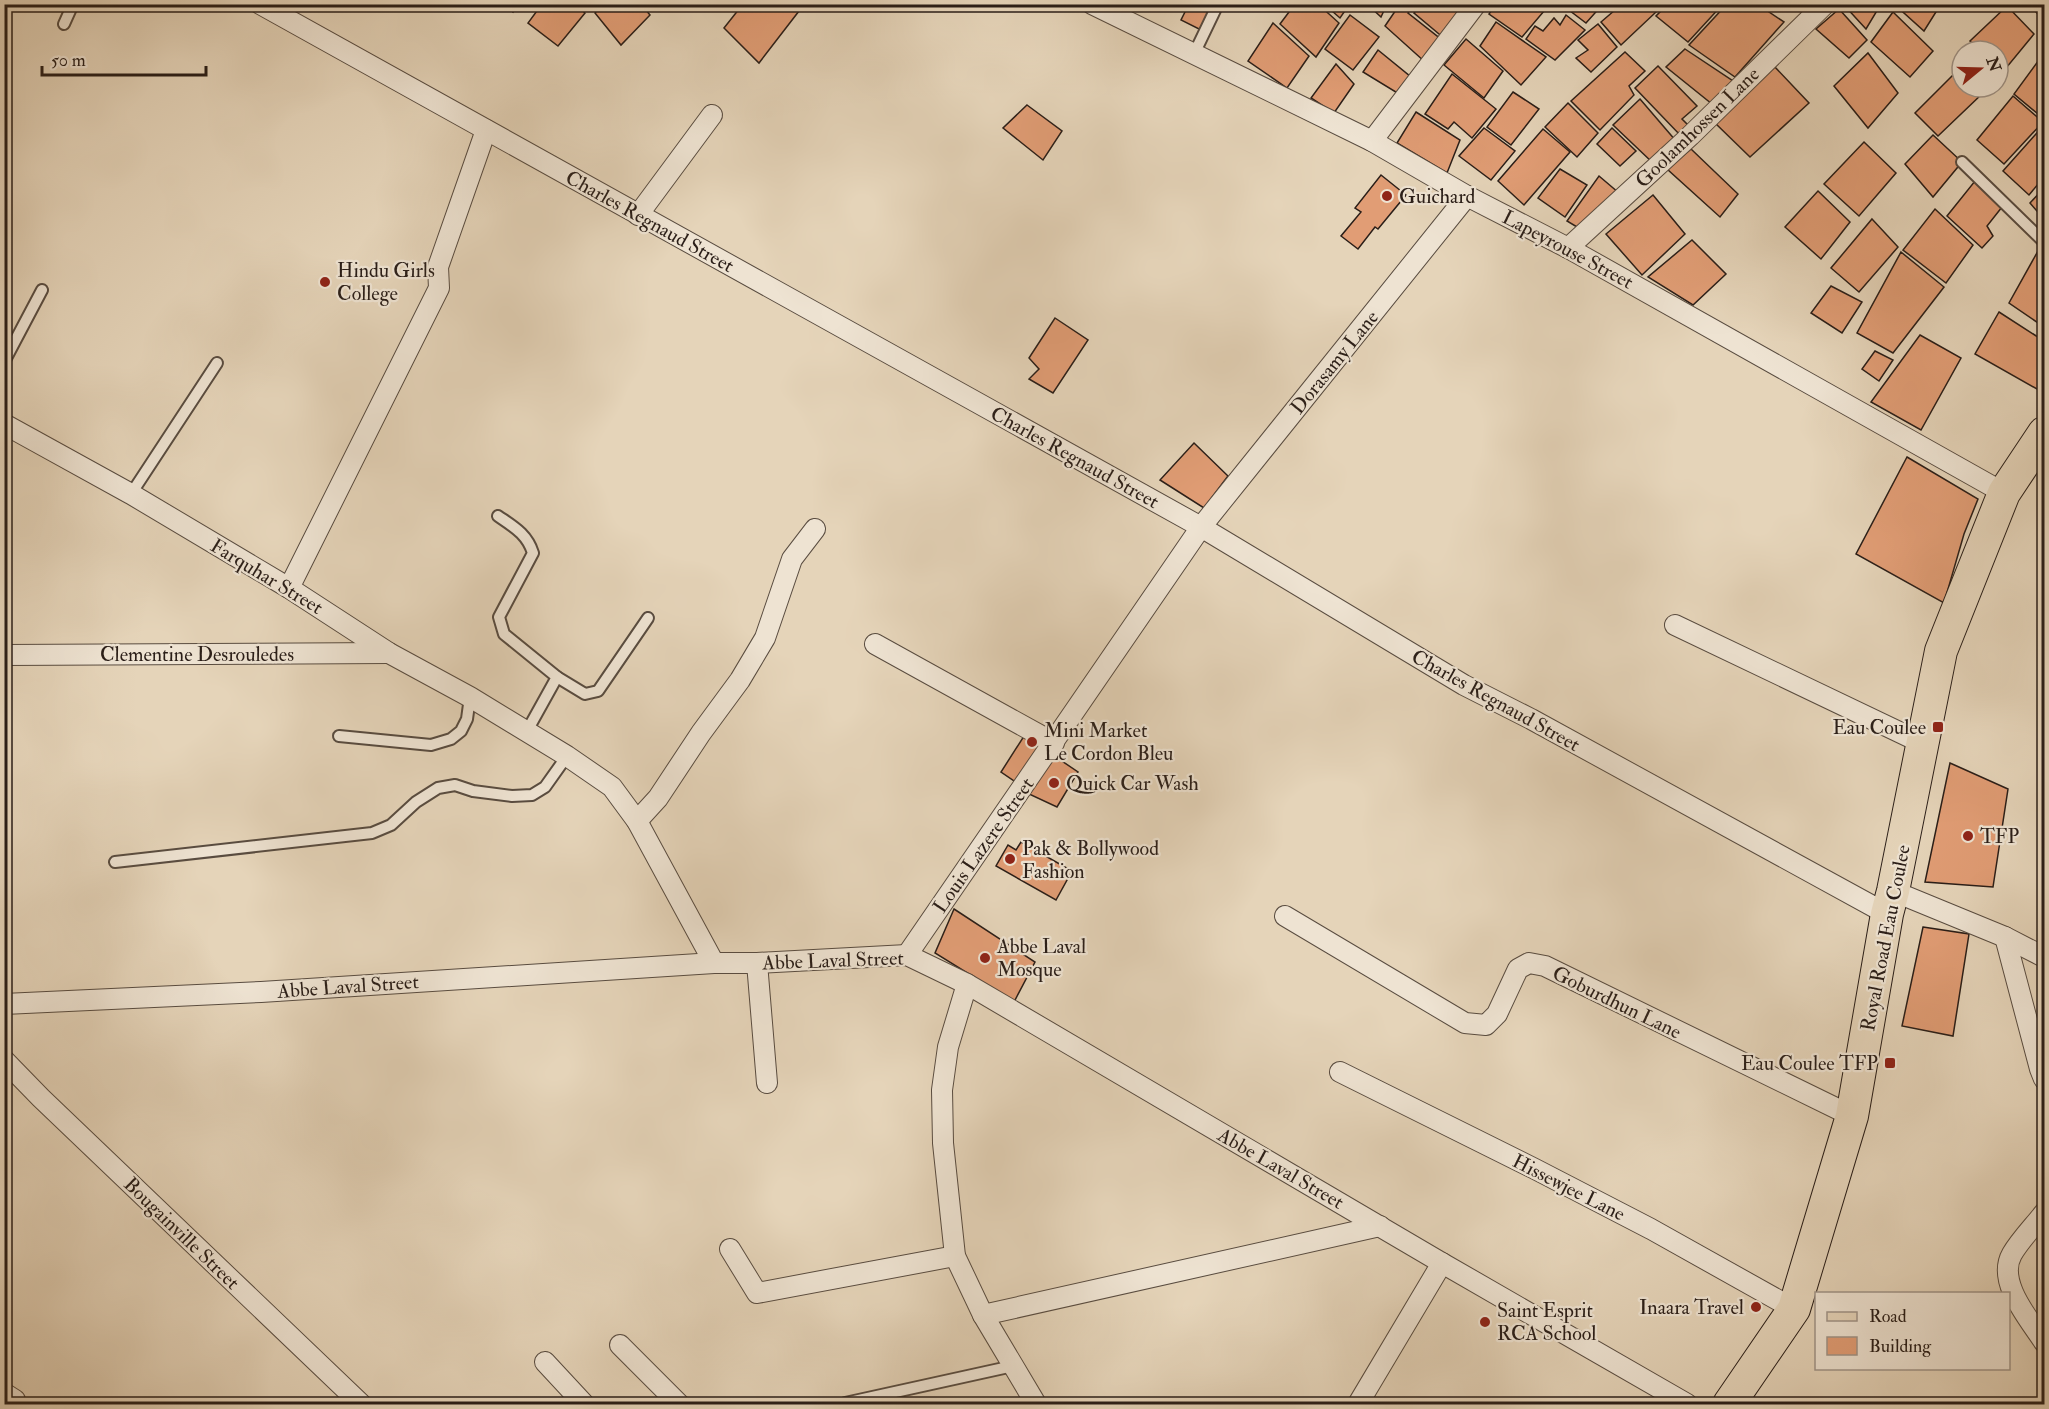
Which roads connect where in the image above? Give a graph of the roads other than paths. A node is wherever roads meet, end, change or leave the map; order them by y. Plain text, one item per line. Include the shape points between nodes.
1 (73, 4) edge
2 (260, 4) edge
3 (1092, 4) edge
4 (1218, 4) edge
5 (1476, 4) edge
6 (1825, 4) edge
7 (64, 24) dead end
8 (1194, 54) junction
9 (712, 115) dead end
10 (486, 130) junction
11 (1372, 141) junction
12 (1962, 162) dead end
13 (1467, 196) junction
14 (638, 215) junction
15 (2044, 242) edge
16 (1568, 248) junction
17 (42, 290) dead end
18 (4, 362) edge
19 (217, 363) dead end
20 (4, 424) edge
21 (2044, 433) edge
22 (2004, 493) junction
23 (131, 494) junction
24 (498, 516) dead end
25 (1201, 527) junction
26 (815, 529) dead end
27 (290, 588) junction
28 (648, 618) dead end
29 (1675, 625) dead end
30 (875, 644) dead end
31 (389, 653) junction
32 (4, 655) edge
33 (557, 677) junction
34 (470, 697) junction
35 (527, 731) junction
36 (339, 736) dead end
37 (1054, 743) junction
38 (1923, 743) junction
39 (567, 756) junction
40 (637, 821) junction
41 (115, 862) dead end
42 (1890, 902) junction
43 (1285, 916) dead end
44 (2005, 937) junction
45 (907, 955) junction
46 (2044, 957) edge
47 (714, 963) junction
48 (757, 963) junction
49 (967, 984) junction
50 (4, 1004) edge
51 (4, 1060) edge
52 (1341, 1072) dead end
53 (2044, 1079) edge
54 (767, 1083) dead end
55 (1852, 1116) junction
56 (2044, 1214) edge
57 (1380, 1226) junction
58 (730, 1249) dead end
59 (954, 1256) junction
60 (1442, 1263) junction
61 (1794, 1309) junction
62 (983, 1315) junction
63 (2044, 1342) edge
64 (620, 1345) dead end
65 (544, 1362) dead end
66 (1013, 1366) junction
67 (845, 1403) dead end
68 (361, 1404) edge
69 (584, 1404) edge
70 (679, 1404) edge
71 (1036, 1404) edge
72 (1358, 1404) edge
73 (1687, 1404) edge
74 (1729, 1404) edge

1 - 7 lane
2 - 10 street, Charles Regnaud Street
3 - 8 street, Lapeyrouse Street
4 - 8 lane
5 - 11 street
6 - 16 street, Goolamhossen Lane
8 - 11 street, Lapeyrouse Street
9 - 14 street
10 - 14 street, Charles Regnaud Street
10 - 27 street via 438,267 439,288
11 - 13 street, Lapeyrouse Street
12 - 15 lane
13 - 16 street, Lapeyrouse Street
13 - 25 street, Dorasamy Lane
14 - 25 street, Charles Regnaud Street
16 - 22 street, Lapeyrouse Street
17 - 18 lane
19 - 23 lane
20 - 23 street, Farquhar Street
21 - 22 main road, Royal Road Eau Coulee
22 - 38 main road, Royal Road Eau Coulee via 1941,651
23 - 27 street, Farquhar Street
24 - 33 lane via 522,532 533,554 499,617 504,634
25 - 37 street, Louis Lazere Street
25 - 42 street, Charles Regnaud Street via 1464,685
26 - 40 street via 792,559 765,638 740,680 658,798
27 - 31 street, Farquhar Street
28 - 33 lane via 598,691 585,694
29 - 38 street
30 - 37 street
31 - 32 street, Clementine Desrouledes
31 - 34 street, Farquhar Street
33 - 35 lane
34 - 35 street, Farquhar Street
34 - 36 lane via 461,731 431,746
35 - 39 street, Farquhar Street
37 - 45 street, Louis Lazere Street
38 - 42 main road, Royal Road Eau Coulee
39 - 40 street, Farquhar Street via 612,787
39 - 41 lane via 545,787 532,795 512,796 455,785 438,788 391,825 372,833
40 - 47 street, Farquhar Street
42 - 44 street, Charles Regnaud Street
42 - 55 main road, Royal Road Eau Coulee
43 - 55 street, Goburdhun Lane via 1465,1023 1486,1025 1497,1014 1518,969 1529,963 1545,966
44 - 46 street, Charles Regnaud Street
44 - 53 street
45 - 48 street, Abbe Laval Street
45 - 49 street, Abbe Laval Street
47 - 48 street, Abbe Laval Street
47 - 50 street, Abbe Laval Street
48 - 54 street
49 - 57 street, Abbe Laval Street
49 - 59 street via 948,1047 942,1090
51 - 68 street, Bougainville Street
52 - 61 street, Hissewjee Lane via 1619,1213
55 - 61 main road, Royal Road Eau Coulee
56 - 63 street via 2011,1255 2006,1272 2012,1291
57 - 60 street, Abbe Laval Street
57 - 62 street
58 - 59 street via 757,1293
59 - 62 street
60 - 72 street
60 - 73 street, Abbe Laval Street
61 - 74 main road, Royal Road Eau Coulee
62 - 66 street
64 - 70 street
65 - 69 street
66 - 67 lane
66 - 71 street

